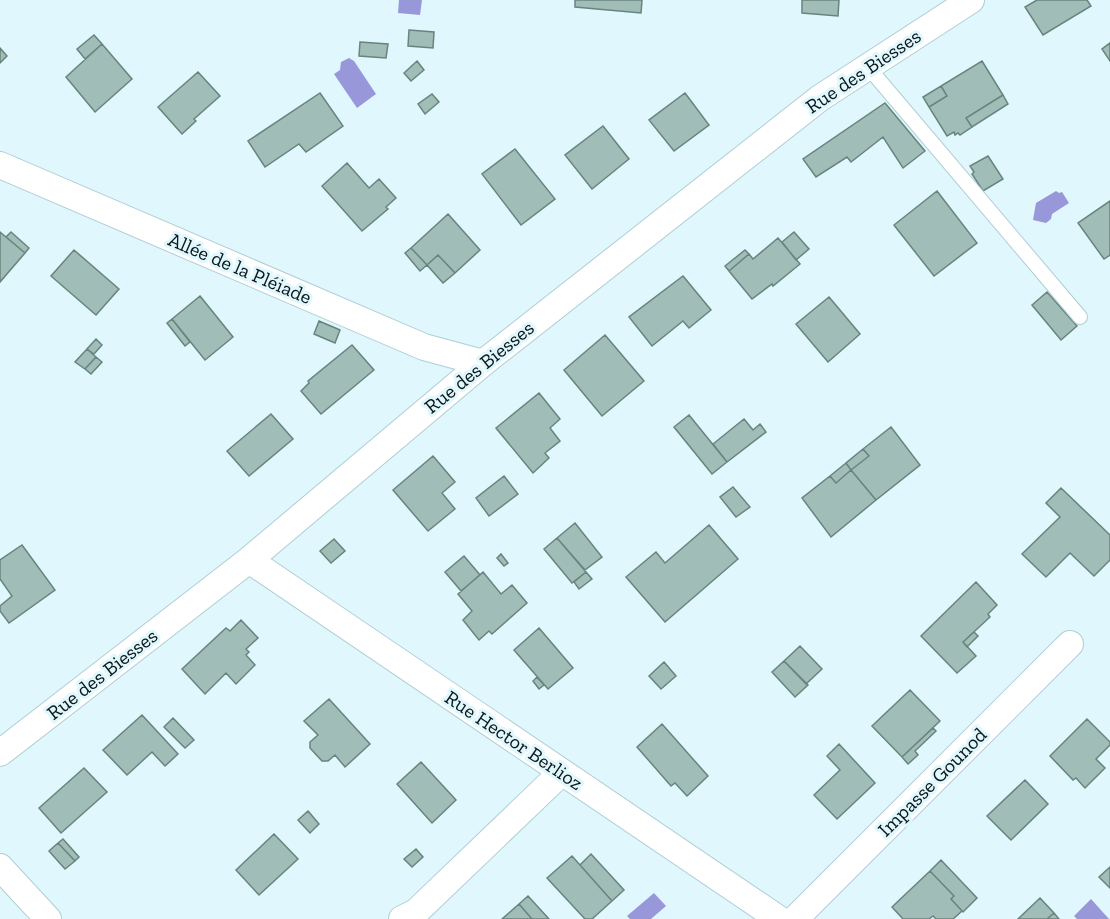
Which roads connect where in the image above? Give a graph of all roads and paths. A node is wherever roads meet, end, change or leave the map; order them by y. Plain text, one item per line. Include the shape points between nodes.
1 (971, 0) edge
2 (868, 67) junction
3 (0, 165) edge
4 (1080, 317) dead end
5 (483, 363) junction
6 (249, 560) junction
7 (1070, 644) dead end
8 (0, 753) edge
9 (561, 773) junction
10 (0, 867) edge
11 (48, 919) edge
12 (402, 919) edge
13 (779, 919) edge
14 (795, 919) edge

1 - 2 street, Rue des Biesses
2 - 4 lane
2 - 5 street, Rue des Biesses via 820,98
3 - 5 street, Allée de la Pléiade via 424,347
5 - 6 street, Rue des Biesses
6 - 8 street, Rue des Biesses
6 - 9 street, Rue Hector Berlioz
7 - 14 street, Impasse Gounod
9 - 12 street via 416,912
9 - 13 street, Rue Hector Berlioz
10 - 11 street

